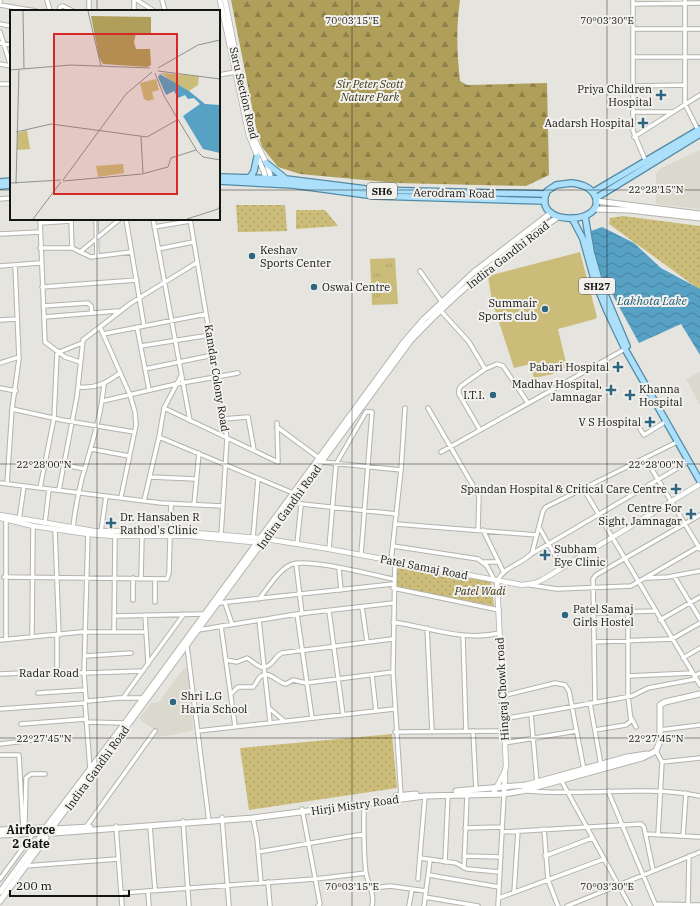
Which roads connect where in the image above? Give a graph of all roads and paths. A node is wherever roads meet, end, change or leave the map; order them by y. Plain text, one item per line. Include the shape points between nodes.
1 (47, 0) edge
2 (137, 0) edge
3 (162, 0) edge
4 (220, 0) edge
5 (225, 0) edge
6 (685, 1) edge
7 (633, 2) edge
8 (700, 3) edge
9 (0, 6) edge
10 (29, 10) edge
11 (50, 10) edge
12 (59, 10) edge
13 (71, 10) edge
14 (152, 10) edge
15 (165, 10) edge
16 (223, 14) edge
17 (0, 24) edge
18 (10, 26) edge
19 (634, 29) junction
20 (685, 29) junction
21 (700, 29) edge
22 (0, 32) edge
23 (2, 44) edge
24 (634, 57) junction
25 (684, 57) junction
26 (700, 57) edge
27 (0, 64) edge
28 (10, 64) edge
29 (10, 67) edge
30 (235, 72) junction
31 (220, 75) edge
32 (685, 85) junction
33 (634, 86) junction
34 (700, 95) edge
35 (685, 104) junction
36 (633, 112) junction
37 (673, 112) junction
38 (700, 132) edge
39 (634, 137) junction
40 (256, 157) junction
41 (646, 162) junction
42 (266, 163) junction
43 (220, 177) edge
44 (249, 178) junction
45 (286, 179) junction
46 (10, 181) edge
47 (220, 181) edge
48 (269, 181) junction
49 (0, 182) edge
50 (10, 185) edge
51 (0, 186) edge
52 (546, 194) junction
53 (595, 197) junction
54 (10, 198) edge
55 (0, 199) edge
56 (545, 201) junction
57 (594, 210) junction
58 (550, 213) junction
59 (700, 214) edge
60 (585, 216) junction
61 (558, 217) junction
62 (572, 218) junction
63 (700, 218) edge
64 (72, 220) edge
65 (96, 220) edge
66 (119, 220) edge
67 (126, 220) edge
68 (153, 220) edge
69 (190, 220) edge
70 (40, 221) edge
71 (154, 227) junction
72 (40, 232) junction
73 (0, 234) edge
74 (96, 239) junction
75 (193, 242) junction
76 (40, 248) junction
77 (72, 248) junction
78 (158, 249) junction
79 (80, 252) junction
80 (131, 252) junction
81 (97, 256) junction
82 (40, 263) junction
83 (196, 263) junction
84 (15, 265) junction
85 (0, 266) edge
86 (420, 271) dead end
87 (137, 280) junction
88 (165, 282) junction
89 (42, 287) junction
90 (140, 297) junction
91 (442, 302) junction
92 (43, 306) junction
93 (440, 310) junction
94 (119, 311) junction
95 (92, 313) junction
96 (206, 314) junction
97 (44, 317) junction
98 (17, 319) junction
99 (0, 320) edge
100 (171, 321) junction
101 (144, 326) junction
102 (137, 327) junction
103 (100, 328) junction
104 (103, 334) junction
105 (210, 335) junction
106 (175, 340) junction
107 (82, 343) junction
108 (141, 346) junction
109 (626, 351) junction
110 (58, 353) junction
111 (213, 355) junction
112 (19, 357) junction
113 (0, 358) edge
114 (80, 362) junction
115 (178, 362) junction
116 (1, 363) edge
117 (145, 369) junction
118 (485, 369) junction
119 (120, 373) junction
120 (238, 373) dead end
121 (181, 376) junction
122 (217, 377) junction
123 (182, 383) junction
124 (104, 384) junction
125 (176, 384) junction
126 (78, 387) junction
127 (0, 388) edge
128 (16, 390) junction
129 (149, 390) junction
130 (130, 395) junction
131 (102, 401) junction
132 (528, 403) junction
133 (164, 408) junction
134 (405, 408) dead end
135 (428, 408) dead end
136 (12, 409) junction
137 (54, 418) junction
138 (224, 419) junction
139 (190, 421) junction
140 (72, 422) junction
141 (666, 422) junction
142 (96, 426) junction
143 (640, 429) dead end
144 (480, 430) junction
145 (134, 432) junction
146 (159, 437) junction
147 (227, 438) junction
148 (677, 442) junction
149 (451, 446) junction
150 (91, 449) junction
151 (254, 450) junction
152 (441, 452) dead end
153 (198, 453) junction
154 (129, 456) junction
155 (645, 458) junction
156 (320, 460) junction
157 (688, 462) junction
158 (64, 464) junction
159 (225, 464) junction
160 (336, 464) junction
161 (368, 467) junction
162 (85, 469) junction
163 (401, 470) junction
164 (150, 477) junction
165 (196, 479) junction
166 (258, 479) junction
167 (659, 480) junction
168 (700, 481) edge
169 (0, 483) edge
170 (7, 484) junction
171 (700, 484) edge
172 (24, 486) junction
173 (40, 488) junction
174 (583, 488) junction
175 (50, 489) junction
176 (59, 490) junction
177 (79, 492) junction
178 (293, 493) junction
179 (106, 496) junction
180 (121, 497) junction
181 (144, 501) junction
182 (672, 502) junction
183 (292, 503) junction
184 (171, 504) junction
185 (194, 505) junction
186 (301, 505) junction
187 (223, 506) junction
188 (333, 508) junction
189 (365, 510) junction
190 (397, 514) junction
191 (0, 515) edge
192 (599, 515) junction
193 (700, 516) edge
194 (0, 518) edge
195 (6, 520) junction
196 (19, 521) junction
197 (45, 523) junction
198 (396, 524) junction
199 (685, 525) junction
200 (33, 526) junction
201 (73, 527) junction
202 (539, 527) junction
203 (55, 529) junction
204 (478, 530) junction
205 (482, 530) junction
206 (88, 532) junction
207 (101, 533) junction
208 (170, 534) junction
209 (537, 535) junction
210 (115, 536) junction
211 (142, 536) junction
212 (221, 536) junction
213 (612, 539) junction
214 (259, 540) junction
215 (297, 544) junction
216 (549, 544) junction
217 (394, 546) junction
218 (700, 547) edge
219 (329, 549) junction
220 (532, 553) junction
221 (361, 555) junction
222 (624, 559) junction
223 (393, 561) junction
224 (483, 562) junction
225 (498, 562) junction
226 (296, 563) junction
227 (340, 568) junction
228 (562, 568) junction
229 (700, 571) edge
230 (503, 572) junction
231 (674, 576) junction
232 (4, 578) junction
233 (31, 578) junction
234 (58, 578) junction
235 (87, 578) junction
236 (134, 578) junction
237 (646, 578) junction
238 (114, 579) junction
239 (141, 579) junction
240 (155, 579) junction
241 (393, 579) junction
242 (496, 581) junction
243 (638, 583) junction
244 (530, 585) junction
245 (393, 586) junction
246 (593, 588) junction
247 (341, 590) junction
248 (300, 594) junction
249 (700, 597) edge
250 (259, 599) junction
251 (133, 600) dead end
252 (155, 602) dead end
253 (215, 603) junction
254 (225, 603) junction
255 (392, 603) junction
256 (690, 603) junction
257 (362, 607) junction
258 (498, 610) junction
259 (329, 611) junction
260 (654, 611) junction
261 (628, 612) junction
262 (593, 613) junction
263 (184, 614) junction
264 (205, 614) junction
265 (297, 614) junction
266 (302, 614) junction
267 (145, 615) junction
268 (114, 616) junction
269 (700, 619) edge
270 (259, 620) junction
271 (660, 620) junction
272 (393, 622) junction
273 (700, 622) edge
274 (232, 624) junction
275 (221, 626) junction
276 (427, 628) junction
277 (196, 630) junction
278 (86, 632) junction
279 (114, 632) junction
280 (146, 632) junction
281 (500, 633) junction
282 (58, 635) junction
283 (463, 636) junction
284 (32, 638) junction
285 (6, 639) junction
286 (392, 639) junction
287 (672, 639) junction
288 (0, 640) edge
289 (628, 641) junction
290 (367, 642) junction
291 (594, 642) junction
292 (185, 644) junction
293 (335, 646) junction
294 (700, 648) edge
295 (302, 650) junction
296 (130, 653) dead end
297 (85, 656) junction
298 (683, 658) junction
299 (226, 660) junction
300 (148, 664) junction
301 (264, 667) junction
302 (143, 671) junction
303 (57, 672) junction
304 (393, 672) junction
305 (84, 673) junction
306 (700, 673) edge
307 (0, 674) edge
308 (265, 675) junction
309 (372, 675) junction
310 (628, 676) junction
311 (694, 676) junction
312 (339, 679) junction
313 (306, 683) junction
314 (700, 685) edge
315 (84, 690) junction
316 (38, 693) dead end
317 (231, 694) junction
318 (700, 694) edge
319 (502, 696) junction
320 (628, 696) junction
321 (123, 698) junction
322 (143, 698) junction
323 (85, 702) junction
324 (595, 702) junction
325 (590, 703) junction
326 (571, 707) junction
327 (269, 708) junction
328 (0, 709) edge
329 (394, 709) junction
330 (376, 711) junction
331 (531, 714) junction
332 (343, 715) junction
333 (312, 718) junction
334 (631, 718) junction
335 (503, 719) junction
336 (86, 720) junction
337 (284, 720) junction
338 (270, 722) junction
339 (125, 723) junction
340 (21, 724) dead end
341 (700, 725) edge
342 (235, 726) junction
343 (636, 727) dead end
344 (595, 730) junction
345 (660, 730) junction
346 (155, 731) dead end
347 (198, 731) junction
348 (466, 731) junction
349 (473, 731) junction
350 (504, 731) junction
351 (576, 731) junction
352 (395, 732) junction
353 (432, 732) junction
354 (533, 738) junction
355 (41, 739) dead end
356 (505, 743) junction
357 (0, 744) edge
358 (653, 752) junction
359 (0, 755) edge
360 (700, 758) edge
361 (662, 762) junction
362 (601, 765) junction
363 (90, 770) junction
364 (584, 770) junction
365 (505, 771) junction
366 (45, 774) dead end
367 (560, 780) junction
368 (537, 782) junction
369 (504, 787) junction
370 (497, 788) junction
371 (476, 790) junction
372 (660, 790) junction
373 (522, 791) junction
374 (608, 791) junction
375 (568, 793) junction
376 (686, 793) junction
377 (467, 794) junction
378 (493, 794) junction
379 (504, 794) junction
380 (448, 795) junction
381 (425, 796) junction
382 (700, 796) edge
383 (401, 797) junction
384 (364, 803) junction
385 (302, 810) junction
386 (253, 818) junction
387 (222, 819) junction
388 (209, 820) junction
389 (183, 822) junction
390 (150, 826) junction
391 (623, 826) junction
392 (86, 827) junction
393 (116, 827) junction
394 (586, 827) junction
395 (466, 828) junction
396 (24, 829) junction
397 (502, 829) junction
398 (0, 830) edge
399 (544, 830) junction
400 (48, 831) junction
401 (518, 831) junction
402 (33, 834) junction
403 (364, 834) junction
404 (646, 834) junction
405 (658, 834) junction
406 (0, 836) edge
407 (684, 836) junction
408 (700, 837) edge
409 (592, 838) junction
410 (309, 843) junction
411 (258, 852) junction
412 (700, 852) edge
413 (464, 856) junction
414 (545, 856) junction
415 (688, 856) junction
416 (501, 857) junction
417 (420, 858) junction
418 (118, 859) junction
419 (604, 859) junction
420 (430, 860) junction
421 (445, 862) junction
422 (25, 866) junction
423 (464, 868) junction
424 (653, 870) junction
425 (500, 872) junction
426 (366, 873) junction
427 (643, 874) junction
428 (428, 875) junction
429 (0, 879) edge
430 (315, 879) junction
431 (418, 879) dead end
432 (548, 880) junction
433 (268, 882) junction
434 (261, 883) junction
435 (228, 885) junction
436 (618, 885) junction
437 (499, 887) junction
438 (188, 888) junction
439 (372, 888) junction
440 (412, 889) junction
441 (155, 890) junction
442 (148, 891) junction
443 (426, 891) junction
444 (0, 892) edge
445 (514, 892) junction
446 (121, 893) junction
447 (426, 897) junction
448 (499, 898) junction
449 (582, 900) junction
450 (0, 901) edge
451 (319, 905) edge
452 (656, 905) edge
453 (688, 905) edge
454 (700, 905) edge
455 (122, 906) edge
456 (149, 906) edge
457 (189, 906) edge
458 (229, 906) edge
459 (270, 906) edge
460 (325, 906) edge
461 (372, 906) edge
462 (409, 906) edge
463 (424, 906) edge
464 (478, 906) edge
465 (498, 906) edge
466 (558, 906) edge
467 (567, 906) edge
468 (582, 906) edge
469 (630, 906) edge

1 - 11 street
2 - 14 street
3 - 15 street
4 - 16 street, Saru Section Road
5 - 16 street, Saru Section Road
6 - 7 street
6 - 8 street
6 - 20 street
7 - 19 street
9 - 10 street
12 - 13 street via 63,6
16 - 30 street, Saru Section Road
16 - 42 street, Saru Section Road via 251,130
17 - 18 street
19 - 20 street
19 - 24 street
20 - 21 street
20 - 25 street
22 - 23 street
23 - 28 street
24 - 25 street
24 - 33 street
25 - 26 street
25 - 32 street
27 - 29 street
30 - 31 street
30 - 40 street, Saru Section Road via 247,131
32 - 33 street
32 - 35 street
33 - 36 street
34 - 35 street
35 - 37 street
35 - 38 street
36 - 37 street
36 - 39 street
37 - 39 street
38 - 41 main road
38 - 53 main road
39 - 41 street
40 - 44 main road via 254,171
40 - 48 street, Saru Section Road
41 - 53 main road
42 - 45 main road
42 - 48 street, Saru Section Road
43 - 44 main road, Aerodram Road / SH6
44 - 48 main road, Aerodram Road / SH6
45 - 48 main road, Aerodram Road / SH6
45 - 52 main road, Aerodram Road / SH6 via 374,190
46 - 49 main road
47 - 48 main road, Aerodram Road / SH6
48 - 56 main road, Aerodram Road / SH6 via 375,196
50 - 51 main road
52 - 53 main road via 556,185 571,183 584,186
52 - 56 main road
53 - 57 main road
53 - 59 main road
54 - 55 street
56 - 58 main road
57 - 60 main road
57 - 63 main road via 629,210
58 - 61 main road
58 - 91 main road, Indira Gandhi Road via 474,272
60 - 62 main road
60 - 109 main road, SH27 via 599,280 628,348
61 - 62 main road
61 - 93 main road, Indira Gandhi Road via 488,267
62 - 109 main road, SH27 via 583,239 606,311
64 - 70 street
64 - 77 street
65 - 74 street
66 - 74 street
67 - 80 street
68 - 71 street
69 - 71 street
69 - 75 street, Kamdar Colony Road
70 - 72 street
71 - 78 street
72 - 73 street
72 - 76 street
74 - 79 street
74 - 81 street
75 - 78 street
75 - 83 street, Kamdar Colony Road
76 - 77 street
76 - 82 street
77 - 79 street
78 - 88 street
79 - 81 street via 86,256
80 - 81 street
80 - 87 street
82 - 84 street
82 - 89 street
83 - 88 street
83 - 96 street, Kamdar Colony Road
84 - 85 street
84 - 98 street
86 - 91 street
87 - 89 street
87 - 90 street
88 - 90 street
88 - 100 street
89 - 92 street
90 - 94 street
90 - 101 street
91 - 156 main road, Indira Gandhi Road via 404,342
92 - 95 street via 88,303
92 - 97 street
93 - 118 street via 468,342
93 - 156 main road, Indira Gandhi Road via 407,346
94 - 95 street
94 - 103 street
95 - 97 street
96 - 100 street
96 - 105 street, Kamdar Colony Road
97 - 110 street via 45,342
98 - 99 street
98 - 112 street
100 - 101 street
100 - 106 street
101 - 102 street
102 - 104 street
102 - 108 street
103 - 104 street
103 - 107 street via 86,337
104 - 119 street
105 - 106 street
105 - 111 street, Kamdar Colony Road
106 - 108 street
106 - 115 street
107 - 110 street
107 - 114 street
108 - 117 street
109 - 132 street
109 - 141 main road, SH27
110 - 114 street
110 - 137 street
111 - 115 street
111 - 122 street, Kamdar Colony Road
112 - 116 street
112 - 128 street
113 - 116 street
114 - 126 street
115 - 117 street
115 - 121 street
117 - 129 street
118 - 132 street via 497,364 503,366
118 - 144 street via 458,389
119 - 124 street
119 - 130 street
120 - 122 street
121 - 123 street
121 - 125 street
122 - 123 street
122 - 138 street, Kamdar Colony Road
123 - 125 street
123 - 139 street
124 - 126 street via 90,388
124 - 131 street
125 - 129 street
125 - 133 street
126 - 140 street
127 - 128 street
128 - 136 street
129 - 130 street
130 - 131 street
130 - 145 street via 136,419
131 - 142 street
132 - 144 street
133 - 139 street
133 - 146 street
134 - 163 street
135 - 149 street
136 - 137 street
136 - 170 street
137 - 140 street
137 - 173 street
138 - 147 street, Kamdar Colony Road
138 - 151 street via 248,418
139 - 147 street
140 - 142 street
140 - 158 street
141 - 143 street via 644,434
141 - 148 main road, SH27
142 - 145 street
142 - 150 street
144 - 149 street
145 - 154 street
146 - 153 street
146 - 164 street
147 - 151 street
147 - 159 street, Kamdar Colony Road
148 - 155 street
148 - 157 main road, SH27
149 - 152 street
149 - 204 street via 479,496
150 - 154 street
150 - 162 street
151 - 156 street via 278,462 277,425
153 - 159 street
153 - 165 street
154 - 180 street
155 - 167 street
155 - 174 street
156 - 160 street
156 - 178 main road, Indira Gandhi Road
156 - 183 main road, Indira Gandhi Road
157 - 167 street
157 - 168 main road, SH27
158 - 162 street
158 - 176 street
159 - 166 street
159 - 187 street, Kamdar Colony Road
160 - 161 street
160 - 161 street via 366,412 372,412
160 - 188 street
161 - 163 street
161 - 189 street
162 - 177 street
163 - 190 street
164 - 165 street
164 - 181 street
165 - 185 street
166 - 178 street
166 - 214 street
167 - 182 street
167 - 192 street
169 - 170 street
170 - 172 street
171 - 182 street
172 - 173 street
172 - 196 street
173 - 175 street
174 - 192 street
174 - 202 street via 546,507
175 - 176 street
175 - 197 street
176 - 177 street
177 - 179 street
177 - 201 street
178 - 214 main road, Indira Gandhi Road
179 - 180 street
179 - 207 street
180 - 181 street
181 - 184 street
182 - 199 street
182 - 213 street
183 - 186 street
183 - 214 main road, Indira Gandhi Road
184 - 185 street
184 - 208 street
185 - 187 street
186 - 188 street
186 - 215 street
187 - 212 street, Kamdar Colony Road
188 - 189 street
188 - 219 street
189 - 190 street
189 - 221 street
190 - 198 street
191 - 196 street
192 - 213 street
192 - 216 street
193 - 199 street
194 - 195 street
195 - 196 street
195 - 232 street
196 - 197 street
196 - 200 street
197 - 201 street
198 - 204 street
198 - 217 street
199 - 218 street
199 - 222 street
200 - 203 street
200 - 233 street
201 - 206 street
202 - 209 street
202 - 216 street
203 - 206 street
203 - 234 street
204 - 205 street
205 - 209 street
205 - 225 street
206 - 207 street
206 - 235 street
207 - 208 street
207 - 210 street
208 - 211 street
208 - 212 street, Patel Samaj Road
208 - 240 street via 169,576 164,580
209 - 220 street
210 - 211 street
210 - 238 street
211 - 239 street
212 - 214 street, Patel Samaj Road
213 - 222 street
213 - 228 street
214 - 215 street, Patel Samaj Road
214 - 253 main road, Indira Gandhi Road
215 - 219 street, Patel Samaj Road
216 - 220 street
216 - 228 street
217 - 223 street
217 - 224 street
218 - 237 street
219 - 221 street, Patel Samaj Road
220 - 230 street
221 - 223 street, Patel Samaj Road
222 - 243 street
222 - 246 street via 596,575 593,579
223 - 241 street
223 - 242 street, Patel Samaj Road
224 - 225 street
224 - 242 street
225 - 230 street
226 - 227 street via 305,562
226 - 248 street
226 - 250 street via 281,571
227 - 241 street
227 - 247 street
228 - 244 street
229 - 231 street
230 - 242 street
231 - 237 street
231 - 256 street
232 - 233 street
232 - 285 street
233 - 234 street
233 - 284 street
234 - 235 street
234 - 282 street
235 - 238 street
235 - 278 street
236 - 238 street
236 - 239 street
236 - 251 street
237 - 243 street
238 - 268 street
239 - 240 street
240 - 252 street
241 - 245 street
242 - 244 street, Patel Samaj Road
242 - 258 street, Hingraj Chowk road
243 - 246 street via 626,587
243 - 260 street
244 - 246 street via 557,589
245 - 247 street
245 - 255 street
245 - 258 street
246 - 262 street
247 - 248 street
248 - 250 street
248 - 266 street
249 - 256 street
250 - 254 street
253 - 254 street
253 - 264 main road, Indira Gandhi Road
253 - 277 main road, Indira Gandhi Road
254 - 274 street
255 - 257 street
255 - 272 street
256 - 269 street
256 - 271 street
257 - 259 street
257 - 290 street
258 - 281 street, Hingraj Chowk road
259 - 266 street
259 - 293 street
260 - 261 street
260 - 271 street
261 - 262 street
261 - 289 street
262 - 291 street
263 - 264 street
263 - 267 street
263 - 300 street
264 - 277 main road, Indira Gandhi Road
265 - 266 street
265 - 270 street
265 - 295 street
267 - 268 street
267 - 280 street
268 - 279 street
270 - 274 street
270 - 301 street
271 - 287 street
272 - 276 street
272 - 286 street
273 - 287 street
274 - 275 street
275 - 277 street
275 - 299 street
276 - 283 street
276 - 353 street
277 - 292 main road, Indira Gandhi Road
278 - 279 street
278 - 282 street
278 - 297 street
279 - 280 street
280 - 300 street
281 - 283 street via 478,637
281 - 319 street, Hingraj Chowk road
282 - 284 street
282 - 303 street
283 - 348 street
284 - 285 street
285 - 288 street
286 - 290 street
286 - 304 street
287 - 289 street
287 - 298 street
289 - 291 street
289 - 310 street
290 - 293 street
291 - 324 street
292 - 322 main road, Indira Gandhi Road
292 - 347 street
292 - 400 main road, Indira Gandhi Road
293 - 295 street
293 - 312 street
294 - 298 street
295 - 301 street via 280,654
295 - 313 street
296 - 297 street
297 - 305 street
298 - 311 street
299 - 301 street via 237,662 247,658 259,667
299 - 317 street
300 - 302 street
301 - 308 street
302 - 305 street
302 - 321 street
303 - 305 street, Radar Road
303 - 307 street, Radar Road
304 - 309 street
304 - 329 street
305 - 315 street, Radar Road
306 - 311 street
308 - 313 street via 272,676 283,684 293,680
308 - 317 street via 253,686 238,687
308 - 327 street
309 - 312 street
309 - 330 street
310 - 311 street
310 - 320 street
311 - 314 street
311 - 320 street
312 - 313 street
312 - 332 street
313 - 333 street
315 - 316 street
315 - 323 street, Radar Road
317 - 342 street
318 - 345 main road via 662,703 659,709
319 - 326 street via 560,683 568,687
319 - 335 street, Hingraj Chowk road
320 - 324 street
320 - 334 street
321 - 322 street
321 - 323 street
322 - 339 main road, Indira Gandhi Road
323 - 328 street
323 - 336 street, Radar Road
324 - 325 street
325 - 326 street
325 - 344 street
326 - 331 street
326 - 351 street
327 - 337 street
327 - 338 street
329 - 330 street
329 - 352 street
330 - 332 street
331 - 335 street
331 - 354 street
332 - 333 street
333 - 337 street
334 - 343 street
334 - 344 street via 626,725
335 - 350 street, Hingraj Chowk road
336 - 339 street
336 - 340 street
336 - 363 street, Radar Road
337 - 338 street
338 - 342 street
339 - 363 main road, Indira Gandhi Road
341 - 345 street
342 - 347 street
344 - 362 street
345 - 358 main road via 660,741
346 - 392 street
347 - 388 street
348 - 349 street
348 - 353 street
349 - 350 street
349 - 371 street
350 - 356 street, Hingraj Chowk road
351 - 354 street
351 - 364 street
352 - 353 street
352 - 383 street
354 - 356 street
354 - 368 street
355 - 357 street
356 - 365 street, Hingraj Chowk road
358 - 361 street
358 - 362 main road, Hirji Mistry Road
358 - 367 main road, Hirji Mistry Road via 642,758
359 - 396 street via 19,754
360 - 361 street
361 - 372 street
362 - 364 main road, Hirji Mistry Road
363 - 400 main road, Indira Gandhi Road
364 - 368 main road, Hirji Mistry Road
365 - 369 street
365 - 370 street, Hingraj Chowk road
366 - 396 street via 31,774 26,778
367 - 373 main road, Hirji Mistry Road
367 - 375 street
368 - 369 main road, Hirji Mistry Road
369 - 370 main road, Hirji Mistry Road
369 - 379 street
370 - 371 main road, Hirji Mistry Road
370 - 378 street, Hingraj Chowk road
371 - 383 main road, Hirji Mistry Road
372 - 374 street
372 - 376 street
372 - 405 street
373 - 375 street
373 - 379 main road, Hirji Mistry Road
374 - 375 street
374 - 391 street
375 - 394 street
376 - 382 street
376 - 407 street
377 - 378 main road, Hirji Mistry Road
377 - 380 main road, Hirji Mistry Road
377 - 395 street
378 - 379 main road, Hirji Mistry Road
379 - 397 street
380 - 381 main road, Hirji Mistry Road
380 - 421 street
381 - 383 main road, Hirji Mistry Road
381 - 417 street
383 - 384 main road, Hirji Mistry Road
383 - 385 main road, Hirji Mistry Road
384 - 385 main road, Hirji Mistry Road
384 - 403 street
385 - 386 main road, Hirji Mistry Road
385 - 387 main road, Hirji Mistry Road
385 - 410 street
386 - 387 main road, Hirji Mistry Road
386 - 411 street
387 - 388 main road, Hirji Mistry Road
387 - 435 street
388 - 389 main road, Hirji Mistry Road
389 - 390 main road, Hirji Mistry Road
389 - 393 main road, Hirji Mistry Road
389 - 438 street
390 - 393 main road, Hirji Mistry Road
390 - 441 street
391 - 394 street
391 - 404 street via 641,824
391 - 427 street
392 - 393 main road, Hirji Mistry Road
392 - 400 main road, Hirji Mistry Road
393 - 400 main road, Hirji Mistry Road
393 - 418 street
394 - 399 street
394 - 409 street
395 - 397 street
395 - 413 street
396 - 398 main road
396 - 400 main road
397 - 401 street
397 - 416 street
399 - 401 street
399 - 414 street
400 - 402 main road
400 - 422 main road
400 - 444 main road
401 - 445 street
402 - 406 main road
402 - 429 street
403 - 410 street
403 - 426 street
404 - 405 street
404 - 424 street
405 - 407 street
407 - 408 street
409 - 414 street
409 - 419 street
410 - 411 street
410 - 430 street
411 - 434 street
412 - 415 street
413 - 416 street
413 - 423 street
414 - 432 street
415 - 424 street
415 - 453 street
416 - 425 street
417 - 420 street
417 - 431 street
418 - 422 street
418 - 446 street
419 - 432 street
419 - 436 street
420 - 421 street
420 - 428 street
421 - 423 street via 456,863
422 - 450 main road
423 - 425 street
424 - 427 street
425 - 437 street
426 - 430 street
426 - 439 street
427 - 436 street
427 - 452 street
428 - 437 street
428 - 443 street
430 - 433 street
430 - 451 street
432 - 445 street
432 - 466 street
433 - 434 street
433 - 459 street
434 - 435 street
435 - 438 street
435 - 458 street
436 - 449 street
436 - 469 street
437 - 448 street
438 - 441 street
438 - 457 street
439 - 440 street via 390,886
439 - 461 street
440 - 443 street
440 - 462 street
441 - 442 street
442 - 446 street
442 - 456 street
443 - 447 street
445 - 448 street
446 - 455 street
447 - 463 street
447 - 464 street
448 - 465 street
449 - 467 street
449 - 468 street
451 - 460 street
452 - 453 street
453 - 454 street

